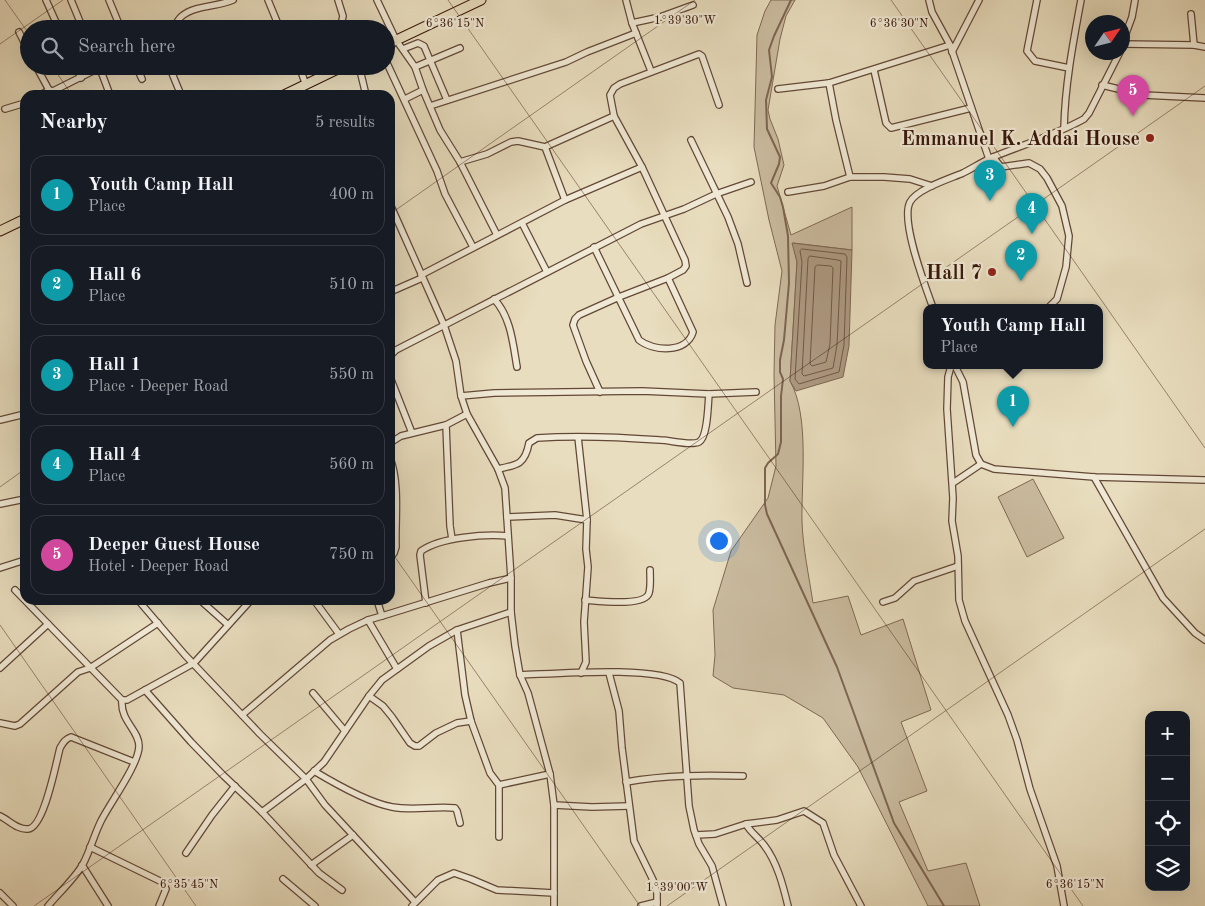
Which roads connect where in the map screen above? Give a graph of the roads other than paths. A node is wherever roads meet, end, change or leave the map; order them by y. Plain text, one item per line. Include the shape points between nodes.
1 (46, 0) edge
2 (71, 0) edge
3 (109, 0) edge
4 (203, 0) edge
5 (233, 0) edge
6 (268, 0) edge
7 (338, 0) edge
8 (377, 0) edge
9 (481, 0) edge
10 (626, 0) edge
11 (929, 0) edge
12 (979, 0) edge
13 (1036, 0) edge
14 (1081, 0) edge
15 (1135, 0) edge
16 (221, 2) edge
17 (693, 5) dead end
18 (205, 7) junction
19 (1191, 14) dead end
20 (55, 20) edge
21 (79, 20) edge
22 (117, 20) edge
23 (179, 20) edge
24 (276, 20) edge
25 (342, 20) edge
26 (386, 20) edge
27 (632, 23) junction
28 (1130, 23) edge
29 (636, 33) junction
30 (396, 40) joint
31 (1130, 44) edge
32 (1194, 45) junction
33 (950, 46) junction
34 (1205, 47) edge
35 (460, 48) dead end
36 (403, 49) junction
37 (952, 52) junction
38 (1116, 60) edge
39 (431, 61) junction
40 (415, 67) junction
41 (1069, 68) junction
42 (874, 70) junction
43 (651, 71) junction
44 (41, 75) edge
45 (80, 75) edge
46 (87, 75) edge
47 (104, 75) edge
48 (140, 75) edge
49 (173, 75) edge
50 (303, 75) edge
51 (326, 75) edge
52 (361, 75) edge
53 (393, 75) edge
54 (82, 78) junction
55 (142, 79) dead end
56 (829, 83) junction
57 (306, 85) junction
58 (1102, 85) junction
59 (49, 90) edge
60 (55, 90) edge
61 (108, 90) edge
62 (179, 90) edge
63 (295, 90) edge
64 (365, 90) edge
65 (422, 90) junction
66 (778, 90) dead end
67 (405, 98) junction
68 (1205, 98) edge
69 (447, 100) junction
70 (20, 104) edge
71 (719, 105) dead end
72 (430, 106) junction
73 (971, 108) junction
74 (5, 109) dead end
75 (614, 116) junction
76 (1064, 128) junction
77 (691, 140) dead end
78 (545, 147) junction
79 (991, 158) junction
80 (460, 162) junction
81 (642, 167) junction
82 (850, 177) junction
83 (751, 182) dead end
84 (932, 186) junction
85 (788, 192) dead end
86 (716, 194) junction
87 (565, 200) junction
88 (395, 216) edge
89 (665, 216) junction
90 (20, 221) edge
91 (522, 223) junction
92 (0, 231) edge
93 (497, 236) junction
94 (594, 247) junction
95 (473, 248) junction
96 (547, 272) junction
97 (421, 276) junction
98 (668, 278) junction
99 (747, 283) dead end
100 (395, 289) edge
101 (619, 297) junction
102 (494, 299) junction
103 (932, 304) edge
104 (1052, 304) edge
105 (444, 325) junction
106 (395, 351) edge
107 (517, 367) dead end
108 (949, 369) edge
109 (956, 369) edge
110 (395, 390) edge
111 (600, 392) junction
112 (756, 392) dead end
113 (709, 394) junction
114 (461, 396) junction
115 (467, 414) junction
116 (20, 415) edge
117 (0, 420) edge
118 (446, 424) junction
119 (412, 433) junction
120 (578, 437) junction
121 (395, 440) edge
122 (981, 464) junction
123 (498, 469) junction
124 (1094, 477) junction
125 (1205, 480) edge
126 (395, 482) edge
127 (953, 483) junction
128 (20, 500) edge
129 (0, 504) edge
130 (507, 517) junction
131 (587, 520) junction
132 (508, 536) junction
133 (452, 539) junction
134 (395, 550) edge
135 (20, 562) edge
136 (958, 566) junction
137 (0, 568) edge
138 (650, 570) dead end
139 (511, 578) junction
140 (15, 590) dead end
141 (20, 595) edge
142 (585, 600) junction
143 (883, 602) dead end
144 (426, 603) junction
145 (30, 605) edge
146 (143, 605) edge
147 (206, 605) edge
148 (246, 605) edge
149 (318, 605) edge
150 (379, 605) edge
151 (510, 612) junction
152 (382, 616) junction
153 (368, 620) junction
154 (158, 622) junction
155 (48, 624) junction
156 (227, 624) junction
157 (457, 630) junction
158 (339, 634) junction
159 (1205, 640) edge
160 (586, 662) junction
161 (194, 663) junction
162 (0, 668) edge
163 (90, 668) junction
164 (397, 669) junction
165 (581, 673) junction
166 (594, 673) junction
167 (609, 673) junction
168 (520, 676) junction
169 (145, 690) junction
170 (313, 693) dead end
171 (369, 696) junction
172 (122, 700) junction
173 (242, 715) junction
174 (471, 722) junction
175 (0, 723) edge
176 (345, 731) junction
177 (134, 762) junction
178 (314, 771) junction
179 (550, 774) junction
180 (688, 775) junction
181 (743, 776) dead end
182 (306, 779) junction
183 (626, 782) junction
184 (499, 785) junction
185 (235, 786) junction
186 (554, 805) junction
187 (629, 806) junction
188 (262, 812) junction
189 (0, 816) edge
190 (460, 823) dead end
191 (746, 824) junction
192 (696, 835) junction
193 (353, 836) junction
194 (499, 837) dead end
195 (90, 847) junction
196 (186, 853) dead end
197 (82, 865) junction
198 (311, 865) junction
199 (283, 879) dead end
200 (342, 890) dead end
201 (0, 893) edge
202 (554, 893) junction
203 (413, 904) edge
204 (657, 904) edge
205 (13, 906) edge
206 (48, 906) edge
207 (108, 906) edge
208 (159, 906) edge
209 (315, 906) edge
210 (554, 906) edge
211 (641, 906) edge
212 (723, 906) edge
213 (788, 906) edge
214 (861, 906) edge
215 (1064, 906) edge

1 - 20 street
2 - 21 street
3 - 22 street
4 - 18 street
5 - 16 street
6 - 24 street
7 - 25 street
8 - 26 street
9 - 30 highway
10 - 27 street
11 - 33 street
12 - 37 street
13 - 41 street via 1027,51 1035,61
14 - 41 street
15 - 28 street
16 - 18 street
17 - 27 street
18 - 23 street via 184,14
19 - 32 street
27 - 29 street
29 - 43 street
29 - 69 street via 566,62
30 - 36 street
31 - 32 street
32 - 34 street
33 - 37 street
33 - 42 street
35 - 39 street
36 - 39 street via 421,44
36 - 40 street
37 - 73 street
38 - 58 street
39 - 40 street
39 - 69 street
40 - 65 street
41 - 76 street
42 - 56 street
42 - 73 street via 886,123 891,128
43 - 71 street via 699,54
43 - 75 street via 614,88 610,95
44 - 59 street
45 - 54 street
46 - 54 street
47 - 61 street
48 - 55 street
49 - 62 street
50 - 57 street
51 - 57 highway
52 - 64 street
53 - 67 street
54 - 60 street
56 - 66 street
56 - 82 street
57 - 63 highway
58 - 68 street via 1143,95
58 - 76 street via 1084,119
65 - 67 street
65 - 72 street
67 - 95 street via 445,194
69 - 72 street
70 - 74 street
72 - 80 street via 440,130
73 - 79 street
75 - 78 street
75 - 81 street
76 - 79 street
77 - 86 street
78 - 80 street via 511,142
78 - 87 street
79 - 84 street
79 - 104 street via 1001,167 1029,163 1040,168 1062,206 1069,236 1066,267 1057,299
80 - 93 street
81 - 87 street
81 - 89 street
82 - 84 street via 910,179
82 - 85 street via 824,186
83 - 86 street
84 - 103 street via 909,202 908,219 916,262
86 - 89 street
86 - 99 street via 738,244
87 - 91 street
88 - 97 street
89 - 94 street
89 - 98 street via 686,266
90 - 92 highway
91 - 93 street
91 - 96 street
93 - 95 street
94 - 96 street
94 - 101 street
95 - 97 street
96 - 102 street
97 - 100 street
97 - 105 street
98 - 101 street
98 - 101 street via 693,332 688,343 681,347 645,345
101 - 111 street via 579,314 573,325
102 - 105 street
102 - 107 street via 510,331
105 - 106 street
105 - 114 street via 456,361
108 - 127 street via 947,409
109 - 122 street via 963,382 976,454
110 - 119 street
111 - 113 street
111 - 114 street
112 - 113 street
113 - 120 street via 707,420 699,442
114 - 115 street
115 - 118 street
115 - 123 street
116 - 117 street
118 - 119 street
118 - 133 street
119 - 121 street
120 - 123 street via 537,438 529,442 527,454 520,463
120 - 131 street
122 - 124 street via 994,469
122 - 127 street
123 - 130 street via 505,488
124 - 125 street
124 - 159 street via 1163,598
126 - 134 street
127 - 136 street via 952,521
128 - 129 street
130 - 131 street via 555,515
130 - 132 street
131 - 142 street
132 - 133 street
132 - 139 street
133 - 144 street via 424,549 420,555
135 - 137 street
136 - 143 street via 914,582 895,598
136 - 215 street via 959,600 965,621 1017,740 1057,866
138 - 142 street via 649,594 639,602
139 - 144 street
139 - 151 street
140 - 141 street
142 - 160 street
144 - 152 street
145 - 155 street
146 - 154 street
147 - 156 street
148 - 156 street
149 - 158 street
150 - 152 street
151 - 157 street
151 - 168 street
152 - 153 street
153 - 158 street
153 - 164 street
154 - 161 street
154 - 163 street
155 - 162 street
155 - 163 street
156 - 161 street
157 - 164 street
157 - 174 street
158 - 173 street
160 - 165 street
160 - 166 street
161 - 169 street
161 - 173 street
163 - 172 street
163 - 175 street via 78,672 20,724
164 - 171 street
165 - 166 street
165 - 168 street
166 - 167 street
167 - 180 street via 669,676 680,683
167 - 183 street via 619,711
168 - 179 street via 528,693
169 - 172 street
169 - 185 street
170 - 176 street
171 - 174 street via 383,706 414,746 457,723
171 - 176 street
172 - 177 street via 122,713 139,744
173 - 182 street
174 - 184 street via 490,773
176 - 178 street
177 - 189 street via 68,738 60,748 45,806 34,826 20,828
177 - 195 street
178 - 182 street
178 - 190 street via 393,808 455,808
179 - 184 street
179 - 186 street
180 - 181 street
180 - 183 street
180 - 192 street via 689,806
182 - 188 street
182 - 193 street
183 - 187 street
184 - 194 street
185 - 188 street
185 - 196 street
186 - 187 street
186 - 202 street
187 - 204 street via 634,840 653,880
188 - 198 street
191 - 192 street via 715,834
191 - 213 street via 773,860
191 - 214 street via 777,820 804,811 816,818 823,823 834,855
192 - 212 street via 712,866
193 - 198 street
193 - 203 street
195 - 197 street
195 - 208 street via 162,882 166,889
197 - 206 street
197 - 207 street
198 - 200 street
199 - 209 street
201 - 205 street
202 - 203 street via 497,890 454,874 438,880
202 - 210 street
204 - 211 street

